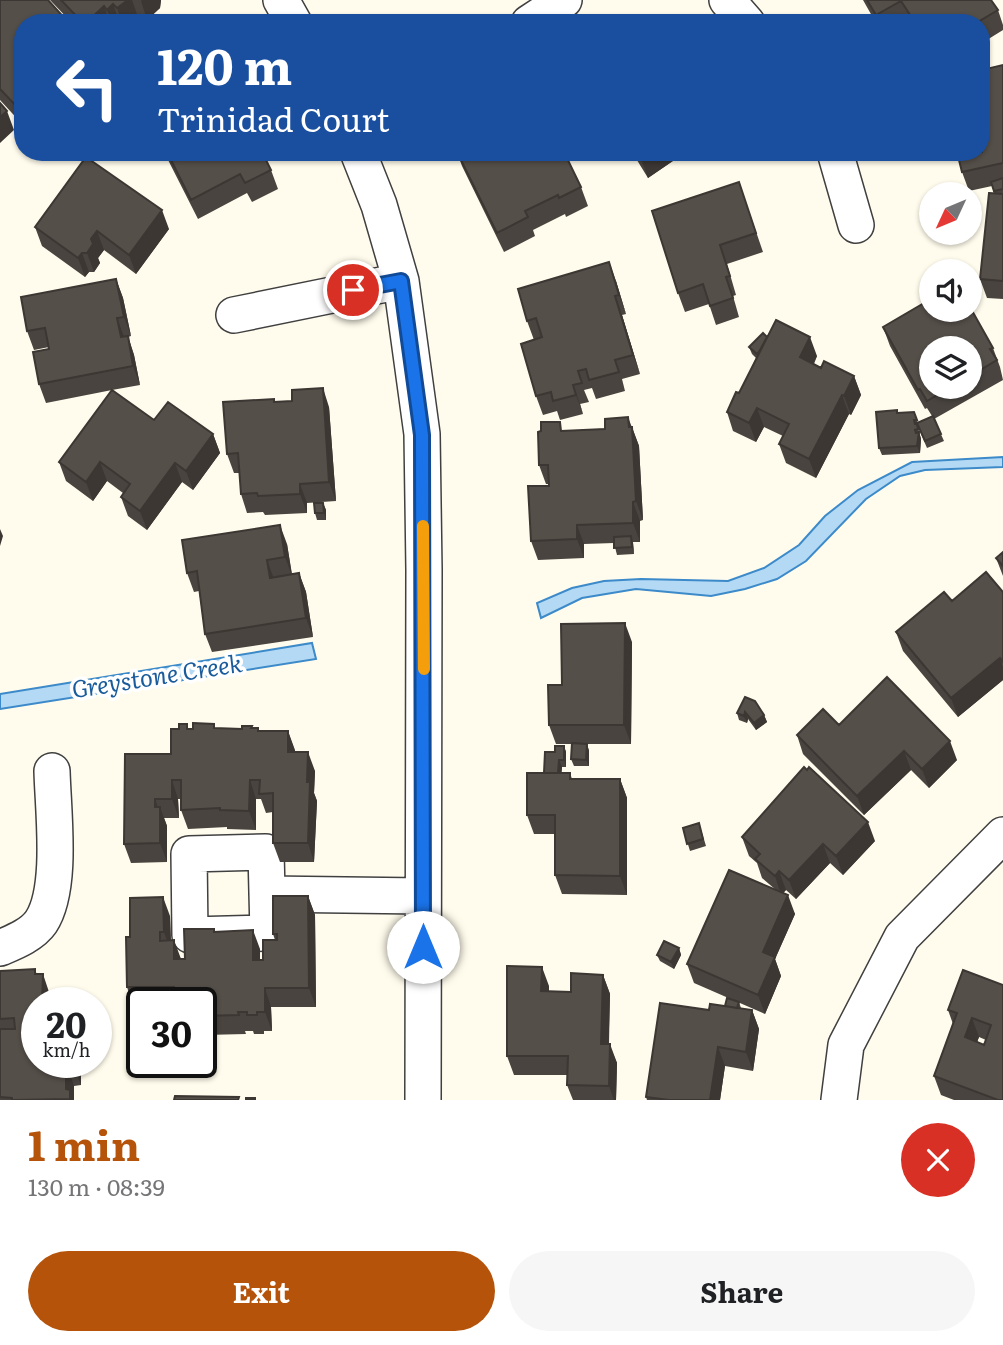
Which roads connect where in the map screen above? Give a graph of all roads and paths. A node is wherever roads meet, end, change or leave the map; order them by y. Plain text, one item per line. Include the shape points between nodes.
1 (564, 0) edge
2 (727, 0) edge
3 (543, 14) edge
4 (739, 14) edge
5 (362, 161) edge
6 (838, 161) edge
7 (856, 225) dead end
8 (401, 281) junction
9 (234, 315) dead end
10 (52, 771) dead end
11 (1003, 835) edge
12 (267, 894) dead end
13 (423, 896) junction
14 (0, 948) edge
15 (423, 1100) edge
16 (839, 1100) edge

1 - 3 street
2 - 4 street
5 - 8 street
6 - 7 street
8 - 9 street
8 - 13 street via 422,435
10 - 14 street via 55,871 50,899 40,923
11 - 16 street via 902,937 846,1045
12 - 13 street
13 - 15 street

